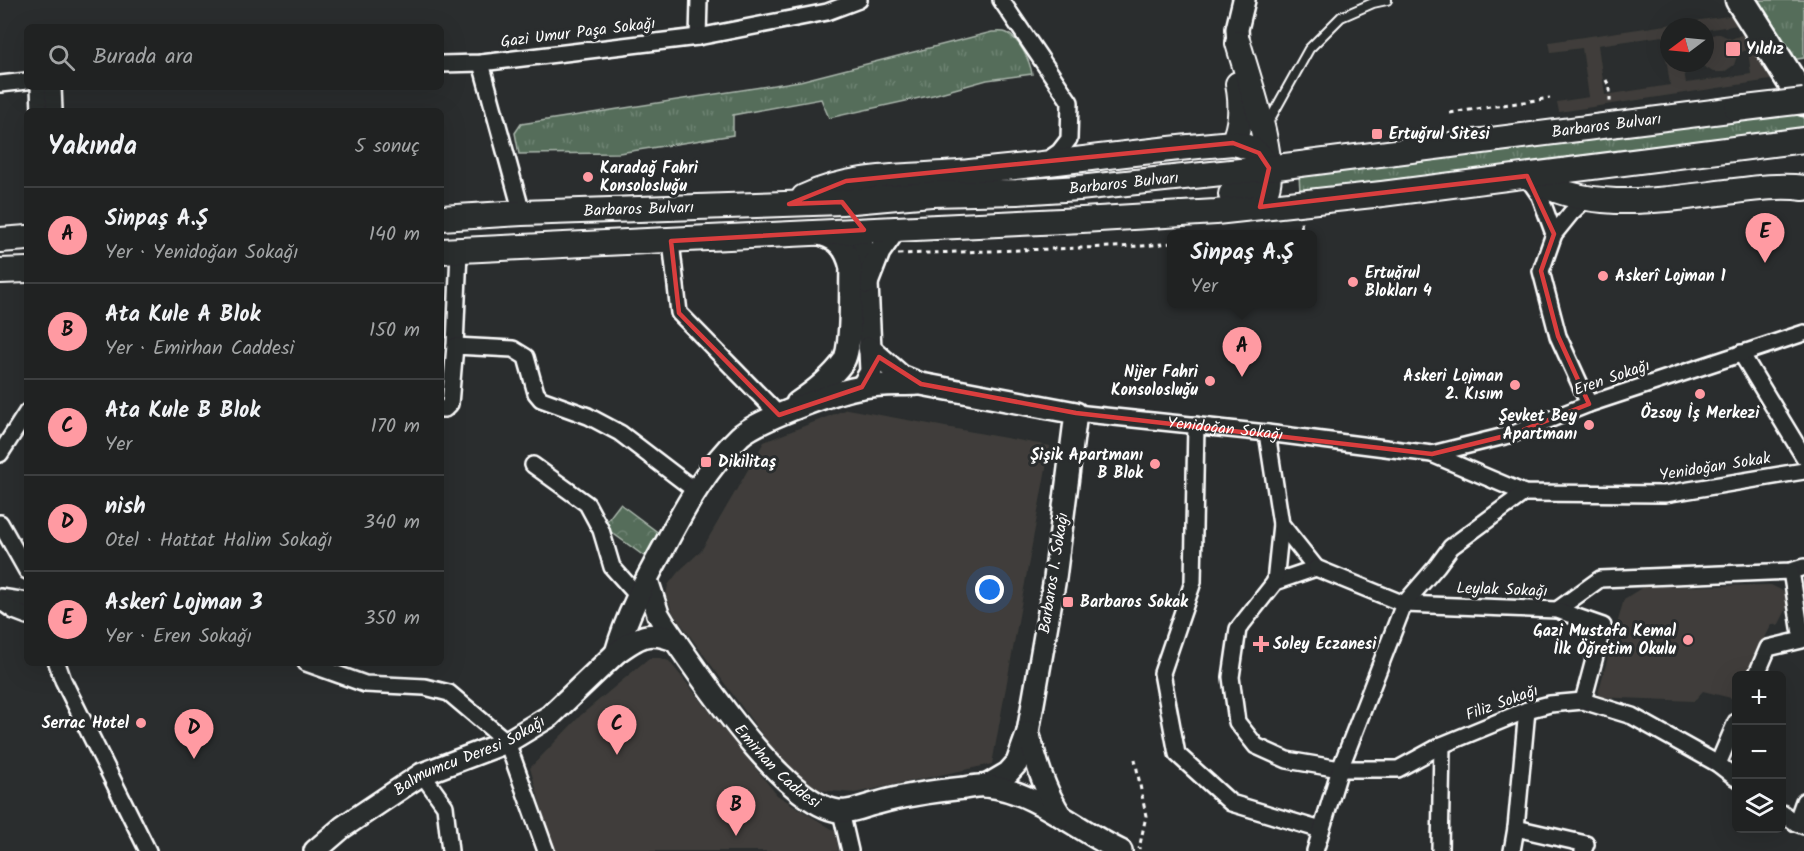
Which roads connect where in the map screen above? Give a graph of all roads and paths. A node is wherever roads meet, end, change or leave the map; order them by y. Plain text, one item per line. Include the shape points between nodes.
1 (699, 0) edge
2 (860, 0) edge
3 (1001, 0) edge
4 (1244, 0) edge
5 (1387, 0) edge
6 (1740, 0) edge
7 (698, 37) junction
8 (1238, 43) junction
9 (481, 63) junction
10 (444, 64) edge
11 (1606, 80) dead end
12 (24, 81) edge
13 (0, 84) edge
14 (39, 90) edge
15 (53, 90) edge
16 (1550, 98) dead end
17 (1804, 101) edge
18 (40, 108) edge
19 (54, 108) edge
20 (1611, 112) dead end
21 (1450, 113) dead end
22 (1262, 126) junction
23 (1804, 140) edge
24 (1233, 143) junction
25 (1040, 165) junction
26 (1269, 168) junction
27 (948, 175) junction
28 (1527, 176) junction
29 (1804, 188) edge
30 (931, 194) junction
31 (1587, 198) junction
32 (842, 202) junction
33 (789, 204) junction
34 (522, 213) junction
35 (1300, 215) dead end
36 (444, 218) edge
37 (1117, 218) junction
38 (946, 226) junction
39 (896, 228) junction
40 (860, 230) junction
41 (1302, 230) edge
42 (814, 233) junction
43 (1554, 234) junction
44 (24, 238) edge
45 (0, 240) edge
46 (671, 241) junction
47 (1167, 243) edge
48 (450, 251) edge
49 (894, 253) dead end
50 (24, 270) edge
51 (0, 271) edge
52 (867, 283) junction
53 (1804, 333) edge
54 (456, 346) junction
55 (869, 348) junction
56 (1741, 354) junction
57 (921, 384) junction
58 (862, 387) junction
59 (1589, 404) junction
60 (444, 409) edge
61 (1076, 413) junction
62 (779, 415) junction
63 (24, 417) edge
64 (1196, 425) junction
65 (1268, 433) junction
66 (0, 454) edge
67 (1432, 454) junction
68 (1804, 457) edge
69 (533, 465) dead end
70 (1804, 471) edge
71 (696, 491) junction
72 (1524, 493) junction
73 (0, 523) edge
74 (1281, 524) junction
75 (24, 566) edge
76 (1316, 568) junction
77 (1798, 569) edge
78 (1275, 582) junction
79 (642, 587) junction
80 (0, 599) edge
81 (24, 601) edge
82 (1404, 604) junction
83 (1557, 610) junction
84 (24, 615) edge
85 (676, 641) junction
86 (1804, 641) edge
87 (616, 653) junction
88 (59, 666) edge
89 (315, 666) edge
90 (1758, 671) edge
91 (1583, 701) junction
92 (1527, 710) junction
93 (1736, 725) edge
94 (1028, 732) junction
95 (507, 742) junction
96 (1442, 745) junction
97 (1135, 759) dead end
98 (1718, 764) junction
99 (1340, 769) junction
100 (422, 774) junction
101 (1732, 774) edge
102 (986, 786) junction
103 (1804, 801) edge
104 (841, 812) junction
105 (1786, 816) edge
106 (1063, 819) junction
107 (1800, 825) edge
108 (1516, 828) junction
109 (1321, 830) junction
110 (1116, 850) edge
111 (147, 851) edge
112 (315, 851) edge
113 (450, 851) edge
114 (546, 851) edge
115 (850, 851) edge
116 (1139, 851) edge
117 (1315, 851) edge
118 (1440, 851) edge
119 (1512, 851) edge
120 (1583, 851) edge

1 - 7 street
2 - 7 street, Gazi Umur Paşa Sokağı via 827,12
3 - 25 street via 1070,102 1069,139 1059,152
4 - 8 street
5 - 22 lane via 1341,17 1309,49 1269,121
6 - 17 highway
7 - 9 street, Gazi Umur Paşa Sokağı
8 - 22 main road
8 - 24 main road via 1236,62 1242,111
9 - 10 street, Gazi Umur Paşa Sokağı
9 - 34 street
11 - 20 path
12 - 13 street
14 - 18 street
15 - 19 street
16 - 21 path
17 - 26 main road, Barbaros Bulvarı, bridge
22 - 26 main road
23 - 28 main road, Barbaros Bulvarı
24 - 25 main road
24 - 26 main road via 1248,146
25 - 27 main road
26 - 30 main road, Barbaros Bulvarı via 1079,188
26 - 37 main road via 1267,188 1260,191 1149,202
27 - 30 main road via 936,182
27 - 33 main road via 846,181
28 - 31 main road via 1544,187
28 - 37 main road, Barbaros Bulvarı via 1273,206
28 - 43 street via 1540,196
29 - 31 main road via 1765,187 1654,200
30 - 32 main road, Barbaros Bulvarı
30 - 38 main road
31 - 43 street
32 - 33 main road, Barbaros Bulvarı
32 - 40 main road
33 - 34 main road, Barbaros Bulvarı
34 - 36 main road, Barbaros Bulvarı
35 - 41 path
37 - 38 main road, Barbaros Bulvarı
38 - 39 main road, Barbaros Bulvarı
39 - 40 main road, Barbaros Bulvarı
39 - 52 street via 879,252
40 - 42 main road, Barbaros Bulvarı
40 - 52 street
42 - 46 main road, Barbaros Bulvarı
42 - 62 street via 836,239 848,256 848,346 844,361 830,376
43 - 59 street via 1541,271 1558,336
44 - 45 main road
46 - 48 main road, Barbaros Bulvarı
46 - 62 street via 679,313
47 - 49 path
48 - 54 street
50 - 51 main road
52 - 55 street
53 - 56 street, Eren Sokağı
54 - 60 street via 450,404
54 - 71 street via 513,350 526,357 541,399 620,433
55 - 57 street via 901,376
55 - 58 street via 871,372
56 - 59 street, Eren Sokağı
56 - 68 street
57 - 58 street
57 - 61 street, Yenidoğan Sokağı
58 - 62 street
59 - 67 street, Eren Sokağı via 1513,434
61 - 64 street, Yenidoğan Sokağı
61 - 94 street, Barbaros 1. Sokağı via 1055,578
62 - 71 street via 742,434
63 - 66 street
64 - 65 street, Yenidoğan Sokağı
64 - 109 street via 1193,582 1162,673 1178,754 1232,803
65 - 67 street, Yenidoğan Sokağı
65 - 74 street
67 - 72 street, Yenidoğan Sokağı
69 - 79 street via 587,504 601,530 612,567
70 - 72 street, Yenidoğan Sokak via 1665,494
71 - 79 street
72 - 82 street via 1451,547
73 - 75 street
74 - 76 street
74 - 78 street
76 - 78 street
76 - 82 street, Leylak Sokağı
77 - 83 street, Leylak Sokağı via 1600,579
77 - 86 street
78 - 99 street via 1238,629 1231,677 1237,722 1256,746 1287,760
79 - 85 street, Emirhan Caddesi
79 - 87 street
80 - 81 street
80 - 84 street
82 - 83 street, Leylak Sokağı
82 - 99 street
83 - 91 street via 1604,626
85 - 87 street, Balmumcu Deresi Sokağı via 662,635 640,637
85 - 104 street, Emirhan Caddesi via 759,752 816,804
86 - 90 street via 1768,648
87 - 95 street, Balmumcu Deresi Sokağı via 550,716
88 - 111 street
89 - 95 street via 366,684 425,687 449,693
91 - 92 street, Filiz Sokağı
91 - 98 street, Filiz Sokağı via 1632,716
92 - 96 street, Filiz Sokağı
92 - 108 street
93 - 98 street
94 - 102 street, Barbaros 1. Sokağı via 1017,763
94 - 106 street via 1044,784
95 - 100 street, Balmumcu Deresi Sokağı
95 - 114 street
96 - 99 street, Filiz Sokağı via 1398,769
96 - 118 street
97 - 116 path via 1146,816
98 - 101 street, Filiz Sokağı
99 - 109 street
100 - 112 street, Balmumcu Deresi Sokağı via 343,827
100 - 113 street via 445,806
102 - 104 street, Emirhan Caddesi via 945,790
102 - 106 street via 1029,798
103 - 107 street
104 - 115 street
105 - 107 street
106 - 110 street
108 - 119 street
108 - 120 street via 1586,844
109 - 117 street

